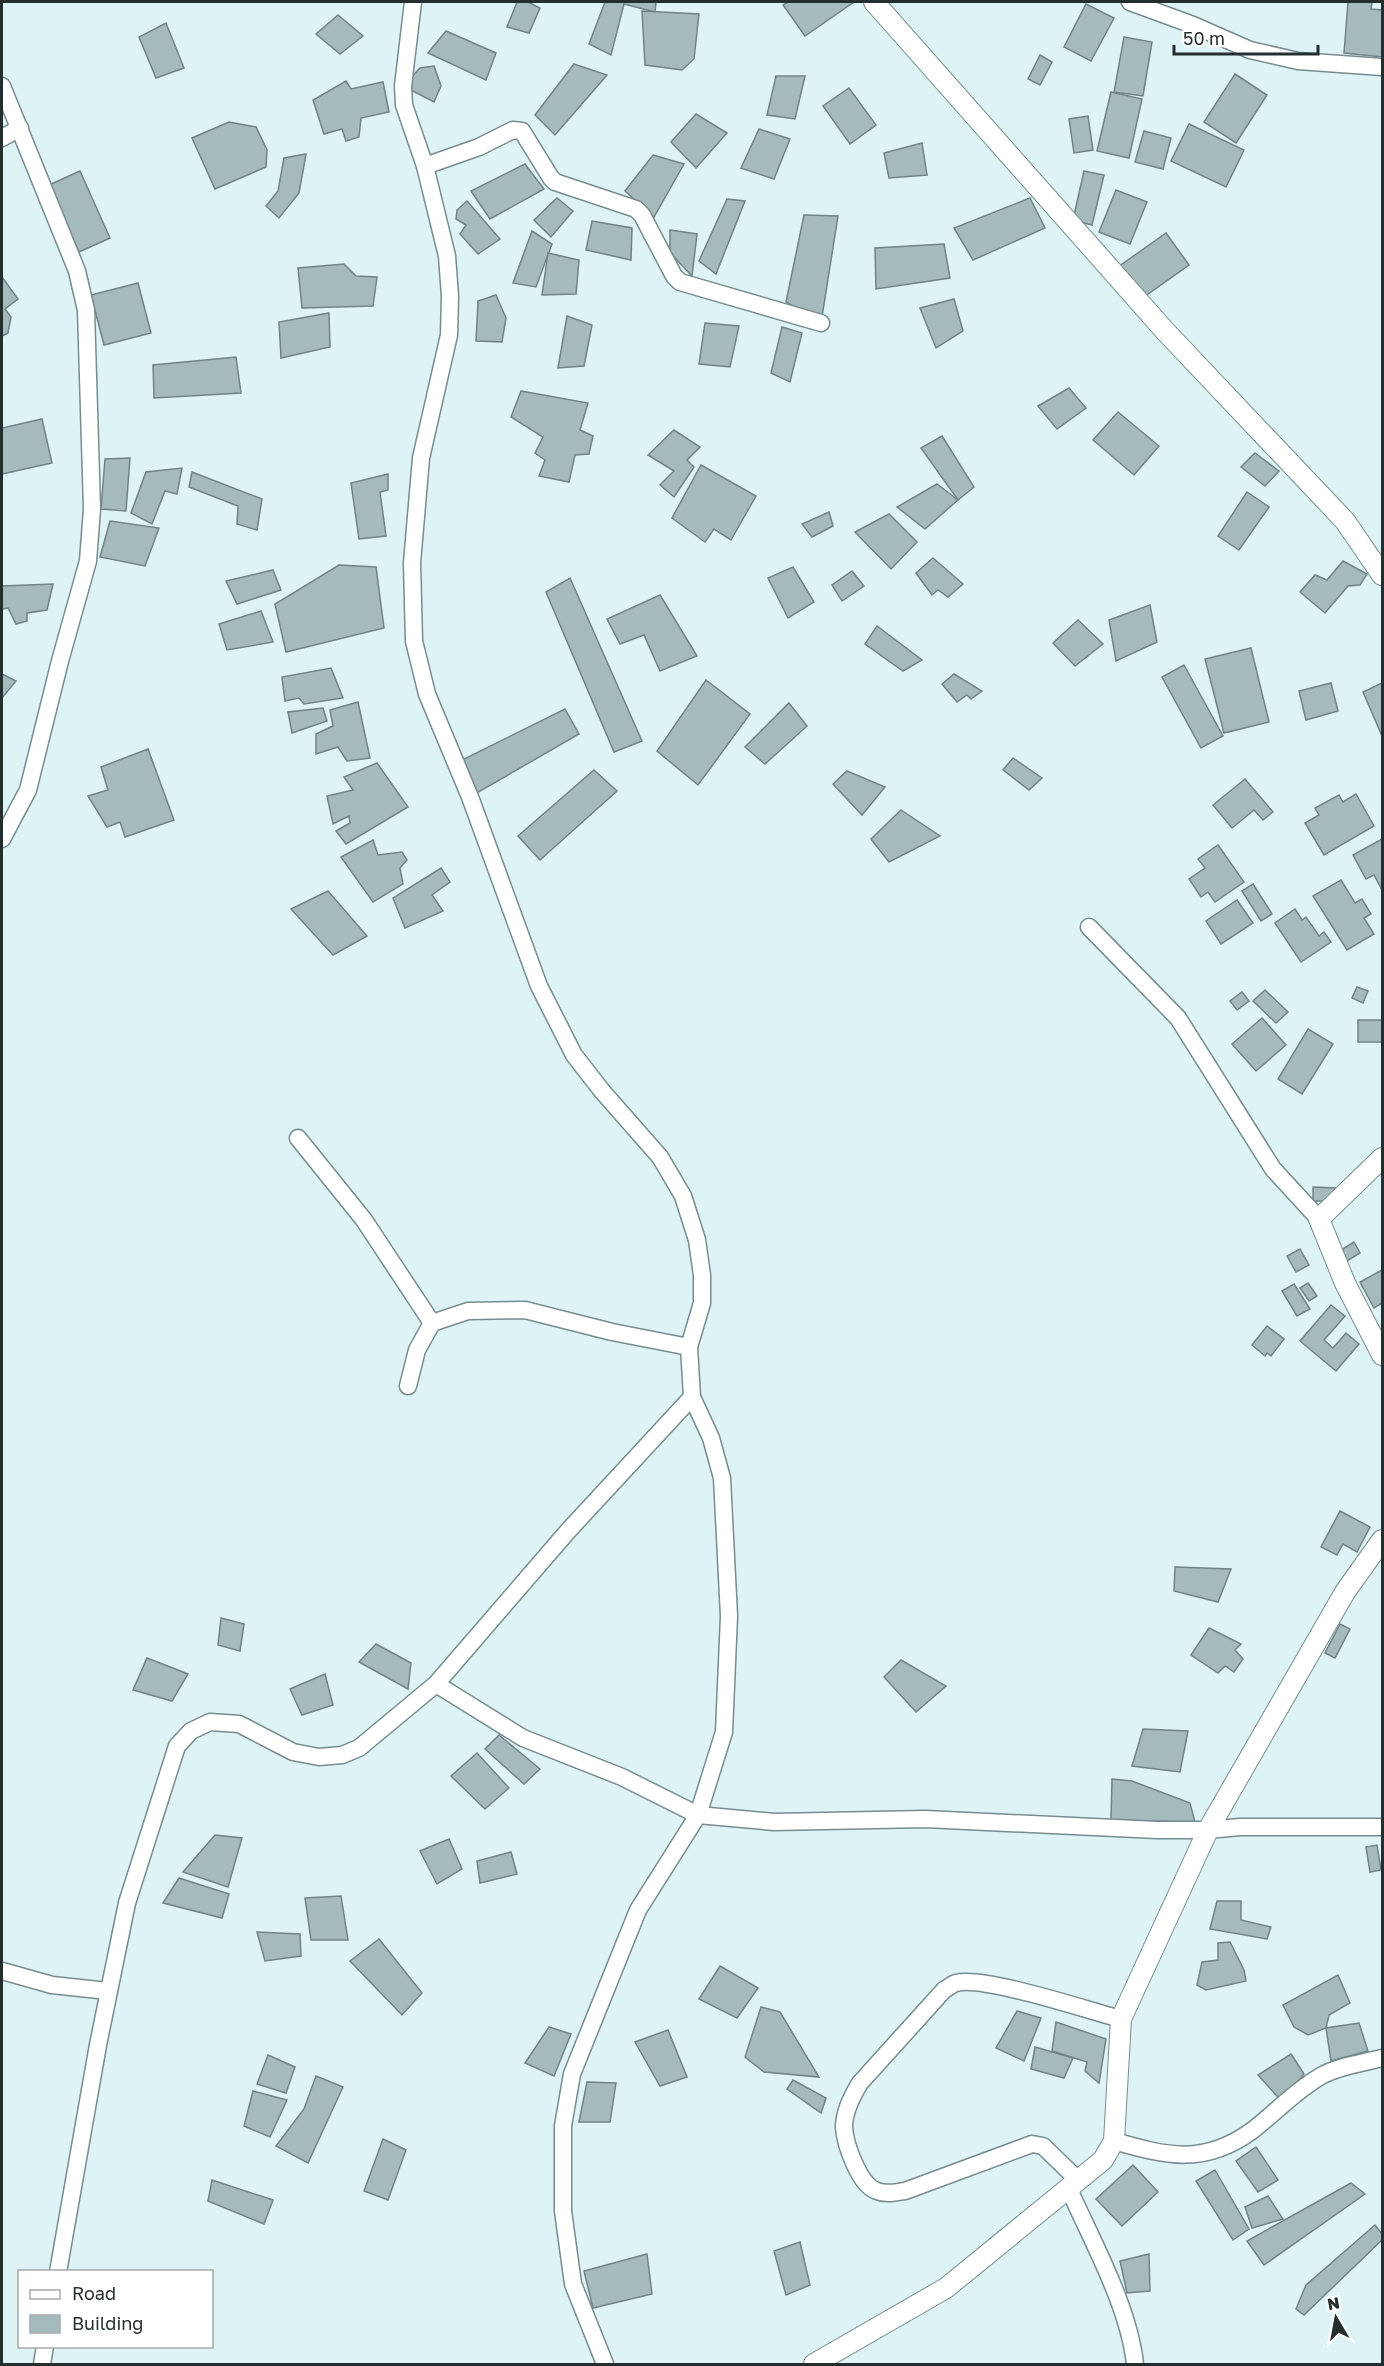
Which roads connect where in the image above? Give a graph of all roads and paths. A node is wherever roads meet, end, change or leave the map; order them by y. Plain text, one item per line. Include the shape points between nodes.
1 (413, 2) edge
2 (874, 2) edge
3 (1130, 2) edge
4 (1383, 67) edge
5 (2, 86) edge
6 (20, 128) junction
7 (2, 138) edge
8 (425, 166) junction
9 (820, 323) dead end
10 (1383, 575) edge
11 (2, 838) edge
12 (1089, 927) dead end
13 (298, 1138) dead end
14 (1383, 1158) edge
15 (1319, 1219) junction
16 (432, 1323) junction
17 (689, 1347) junction
18 (1383, 1354) edge
19 (408, 1386) dead end
20 (692, 1397) junction
21 (1383, 1540) edge
22 (436, 1684) junction
23 (698, 1815) junction
24 (1383, 1827) edge
25 (1208, 1830) junction
26 (2, 1971) edge
27 (108, 1991) junction
28 (1121, 2019) junction
29 (1383, 2058) edge
30 (1114, 2141) junction
31 (1074, 2185) junction
32 (58, 2270) edge
33 (45, 2348) edge
34 (42, 2364) edge
35 (604, 2364) edge
36 (814, 2364) edge
37 (1135, 2364) edge

1 - 8 street via 404,105
2 - 10 street via 1166,332 1345,520
3 - 4 street via 1250,50 1298,61
5 - 6 street
6 - 7 street
6 - 11 street via 77,271 86,310 92,509 88,561 28,790
8 - 9 street via 513,130 522,131 555,182 636,209 680,282
8 - 17 street via 447,256 450,296 449,335 421,458 412,563 414,641 427,694 470,797 539,986 574,1055 660,1157 683,1196 697,1240 702,1275 702,1303
12 - 15 street via 1178,1018 1273,1169
13 - 16 street via 364,1220
14 - 15 street
15 - 18 street via 1345,1283
16 - 17 street via 468,1311 525,1310
16 - 19 street via 417,1350
17 - 20 street
20 - 22 street via 598,1497
20 - 23 street via 711,1438 722,1478 729,1616 724,1732
21 - 25 street via 1345,1592
22 - 23 street via 523,1738 622,1777
22 - 27 street via 359,1748 342,1755 319,1757 293,1752 239,1724 210,1722 191,1731 177,1746 173,1758 127,1903
23 - 25 street via 774,1822 925,1819
23 - 35 street via 638,1910 570,2084 563,2126 563,2211 573,2284
24 - 25 street
25 - 28 street
26 - 27 street via 52,1985
27 - 32 street
28 - 30 street
28 - 31 street via 1022,1992 972,1982 956,1983 944,1990 860,2083 849,2101 844,2125 848,2148 860,2174 874,2191 905,2191 1032,2144 1043,2146
29 - 30 street via 1323,2074 1252,2130 1222,2148 1164,2155
30 - 31 street via 1103,2160
31 - 36 street via 946,2288
31 - 37 street via 1120,2306
33 - 34 street

